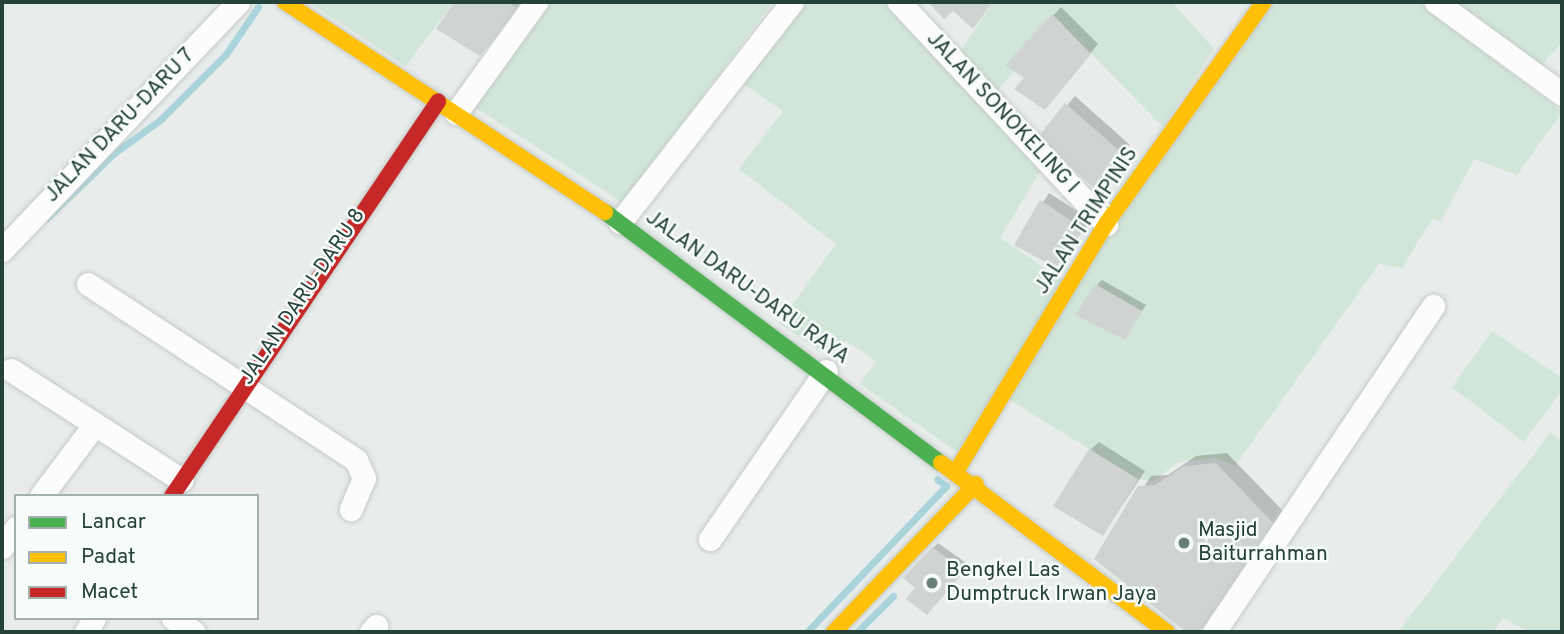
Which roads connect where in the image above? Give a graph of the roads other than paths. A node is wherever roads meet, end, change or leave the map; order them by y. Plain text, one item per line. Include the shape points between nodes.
1 (238, 2) edge
2 (285, 2) edge
3 (536, 2) edge
4 (792, 2) edge
5 (899, 2) edge
6 (1264, 2) edge
7 (1436, 2) edge
8 (1562, 94) edge
9 (447, 107) junction
10 (620, 222) junction
11 (1106, 224) junction
12 (2, 250) edge
13 (88, 284) dead end
14 (1433, 306) dead end
15 (11, 370) dead end
16 (825, 371) junction
17 (244, 384) junction
18 (95, 425) junction
19 (957, 470) junction
20 (976, 484) junction
21 (177, 488) edge
22 (43, 494) edge
23 (351, 509) dead end
24 (710, 539) dead end
25 (176, 620) edge
26 (194, 632) edge
27 (835, 632) edge
28 (1167, 632) edge
29 (1214, 632) edge

1 - 12 street, JALAN DARU-DARU 7
2 - 9 street, JALAN DARU-DARU RAYA
3 - 9 street
4 - 10 street
5 - 11 street, JALAN SONOKELING I
6 - 11 street, JALAN TRIMPINIS
7 - 8 street
9 - 10 street, JALAN DARU-DARU RAYA
9 - 17 street, JALAN DARU-DARU 8
10 - 16 street, JALAN DARU-DARU RAYA
11 - 19 street, JALAN TRIMPINIS
13 - 17 street
14 - 29 street
15 - 18 street
16 - 19 street, JALAN DARU-DARU RAYA
16 - 24 street
17 - 21 street, JALAN DARU-DARU 8
17 - 23 street via 362,466 362,484
18 - 21 street
18 - 22 street
19 - 20 street, JALAN DARU-DARU RAYA
20 - 27 street
20 - 28 street, JALAN DARU-DARU RAYA
25 - 26 street

